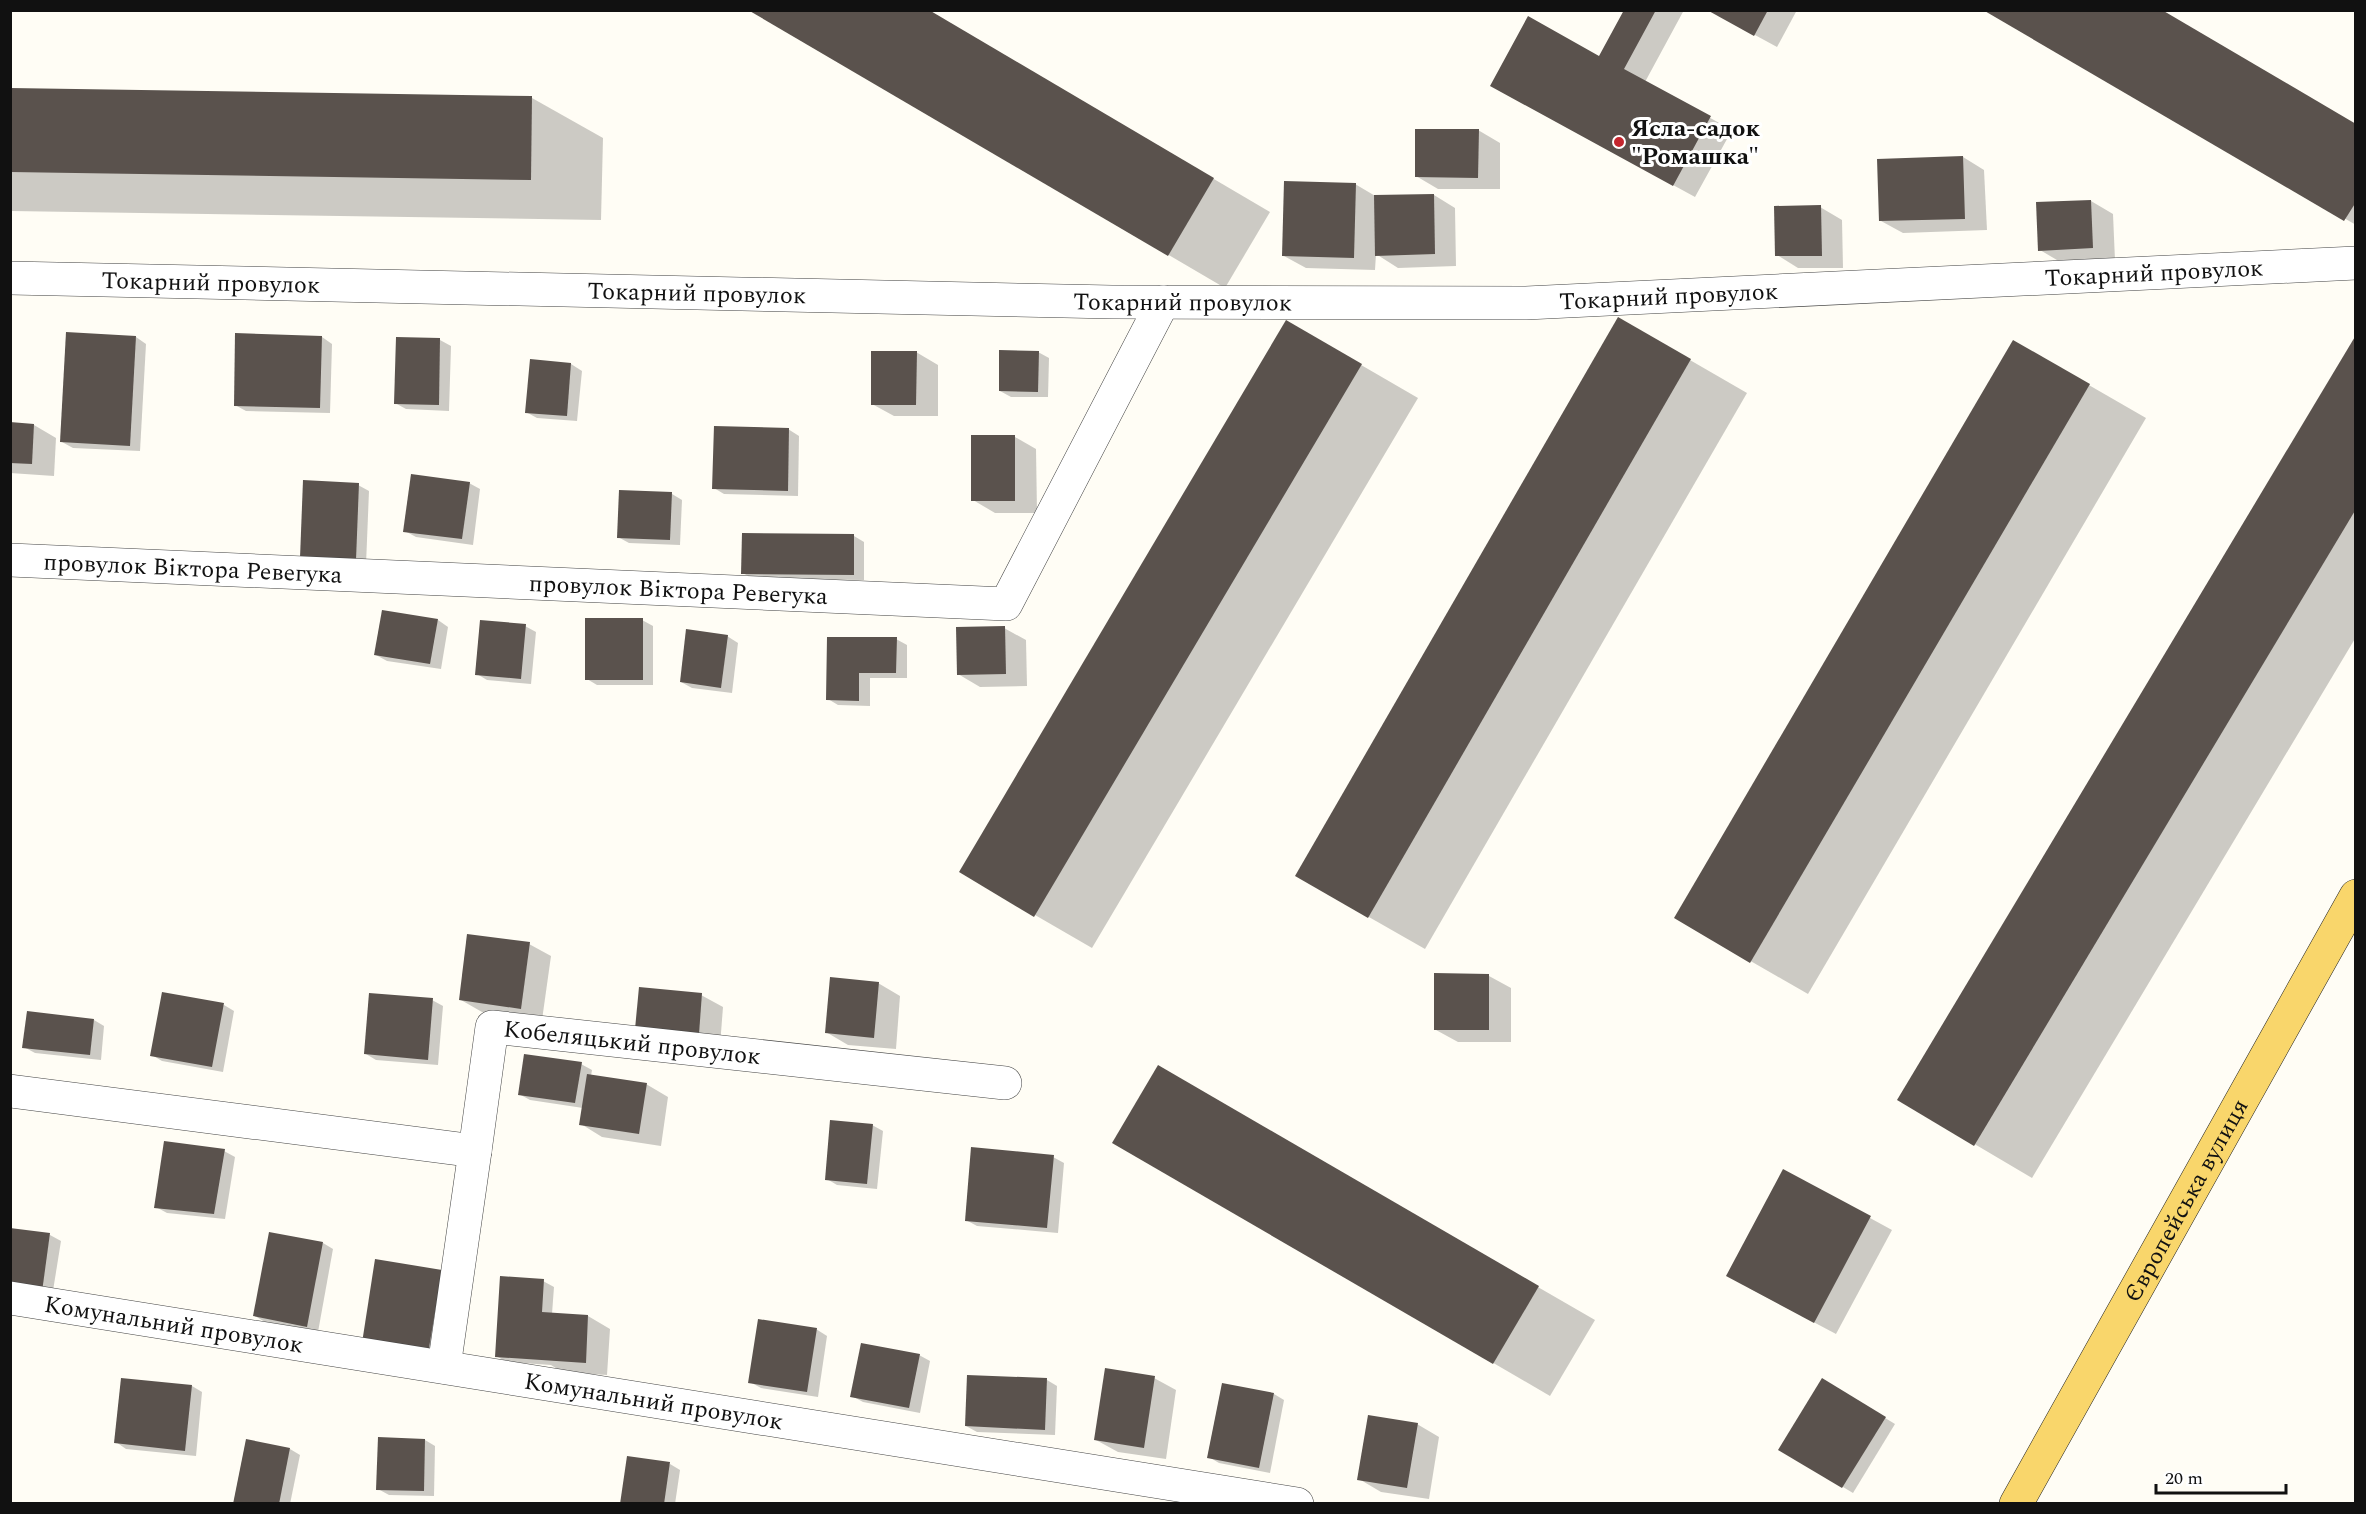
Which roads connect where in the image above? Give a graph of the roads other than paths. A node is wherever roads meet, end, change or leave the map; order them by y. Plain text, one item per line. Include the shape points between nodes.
1 (2355, 263) edge
2 (10, 278) edge
3 (1162, 302) junction
4 (10, 561) edge
5 (2355, 896) edge
6 (1005, 1083) dead end
7 (10, 1091) edge
8 (475, 1151) junction
9 (10, 1298) edge
10 (444, 1367) junction
11 (1297, 1503) edge
12 (2016, 1503) edge

1 - 3 street, Токарний провулок via 1526,303
2 - 3 street, Токарний провулок
3 - 4 street, провулок Віктора Ревегука via 1006,604
5 - 12 main road, Європейська вулиця
6 - 8 street, Кобеляцький провулок via 492,1027
7 - 8 street
8 - 10 street
9 - 10 street, Комунальний провулок
10 - 11 street, Комунальний провулок

